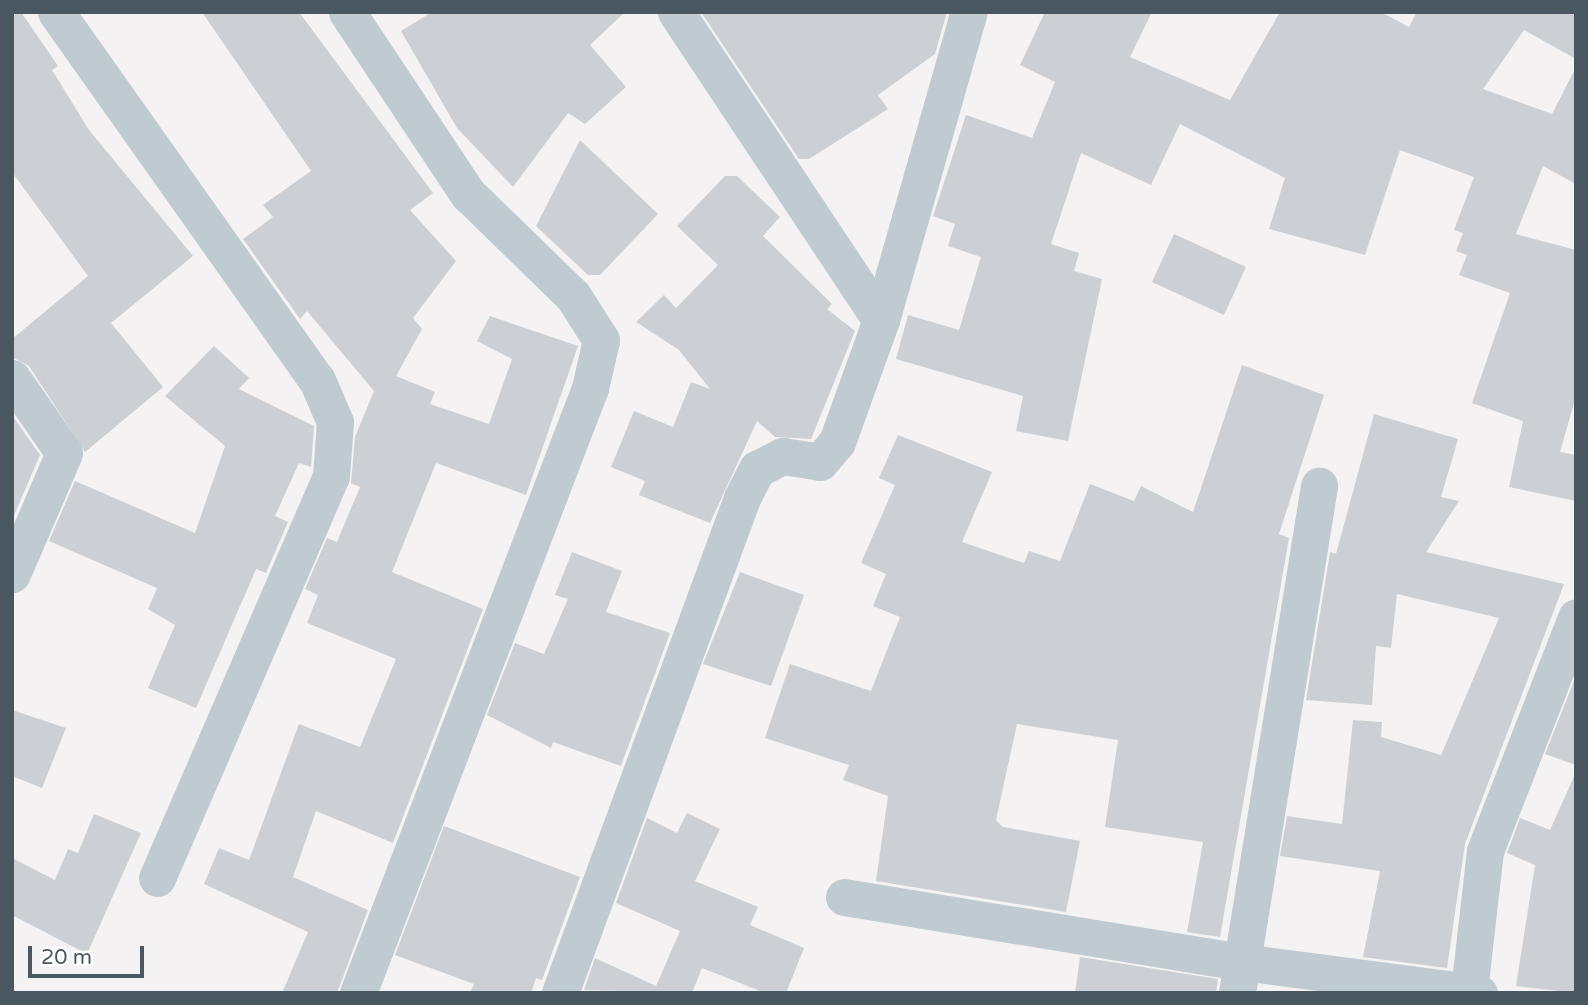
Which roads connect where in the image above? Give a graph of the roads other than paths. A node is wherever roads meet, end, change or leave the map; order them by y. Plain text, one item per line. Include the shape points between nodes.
1 (56, 12) edge
2 (347, 12) edge
3 (676, 12) edge
4 (969, 12) edge
5 (881, 320) junction
6 (12, 378) edge
7 (1319, 486) dead end
8 (12, 573) edge
9 (1576, 617) edge
10 (158, 878) dead end
11 (844, 897) dead end
12 (1240, 977) edge
13 (1474, 992) edge
14 (358, 993) edge
15 (560, 993) edge

1 - 10 street via 317,380 335,422 331,476
2 - 14 street via 468,194 573,296 601,340 590,388
3 - 5 street
4 - 5 street
5 - 15 street via 837,442 820,462 783,456 757,469 742,498
6 - 8 street via 64,453
7 - 12 street
9 - 13 street via 1485,850
11 - 12 street
12 - 13 street

